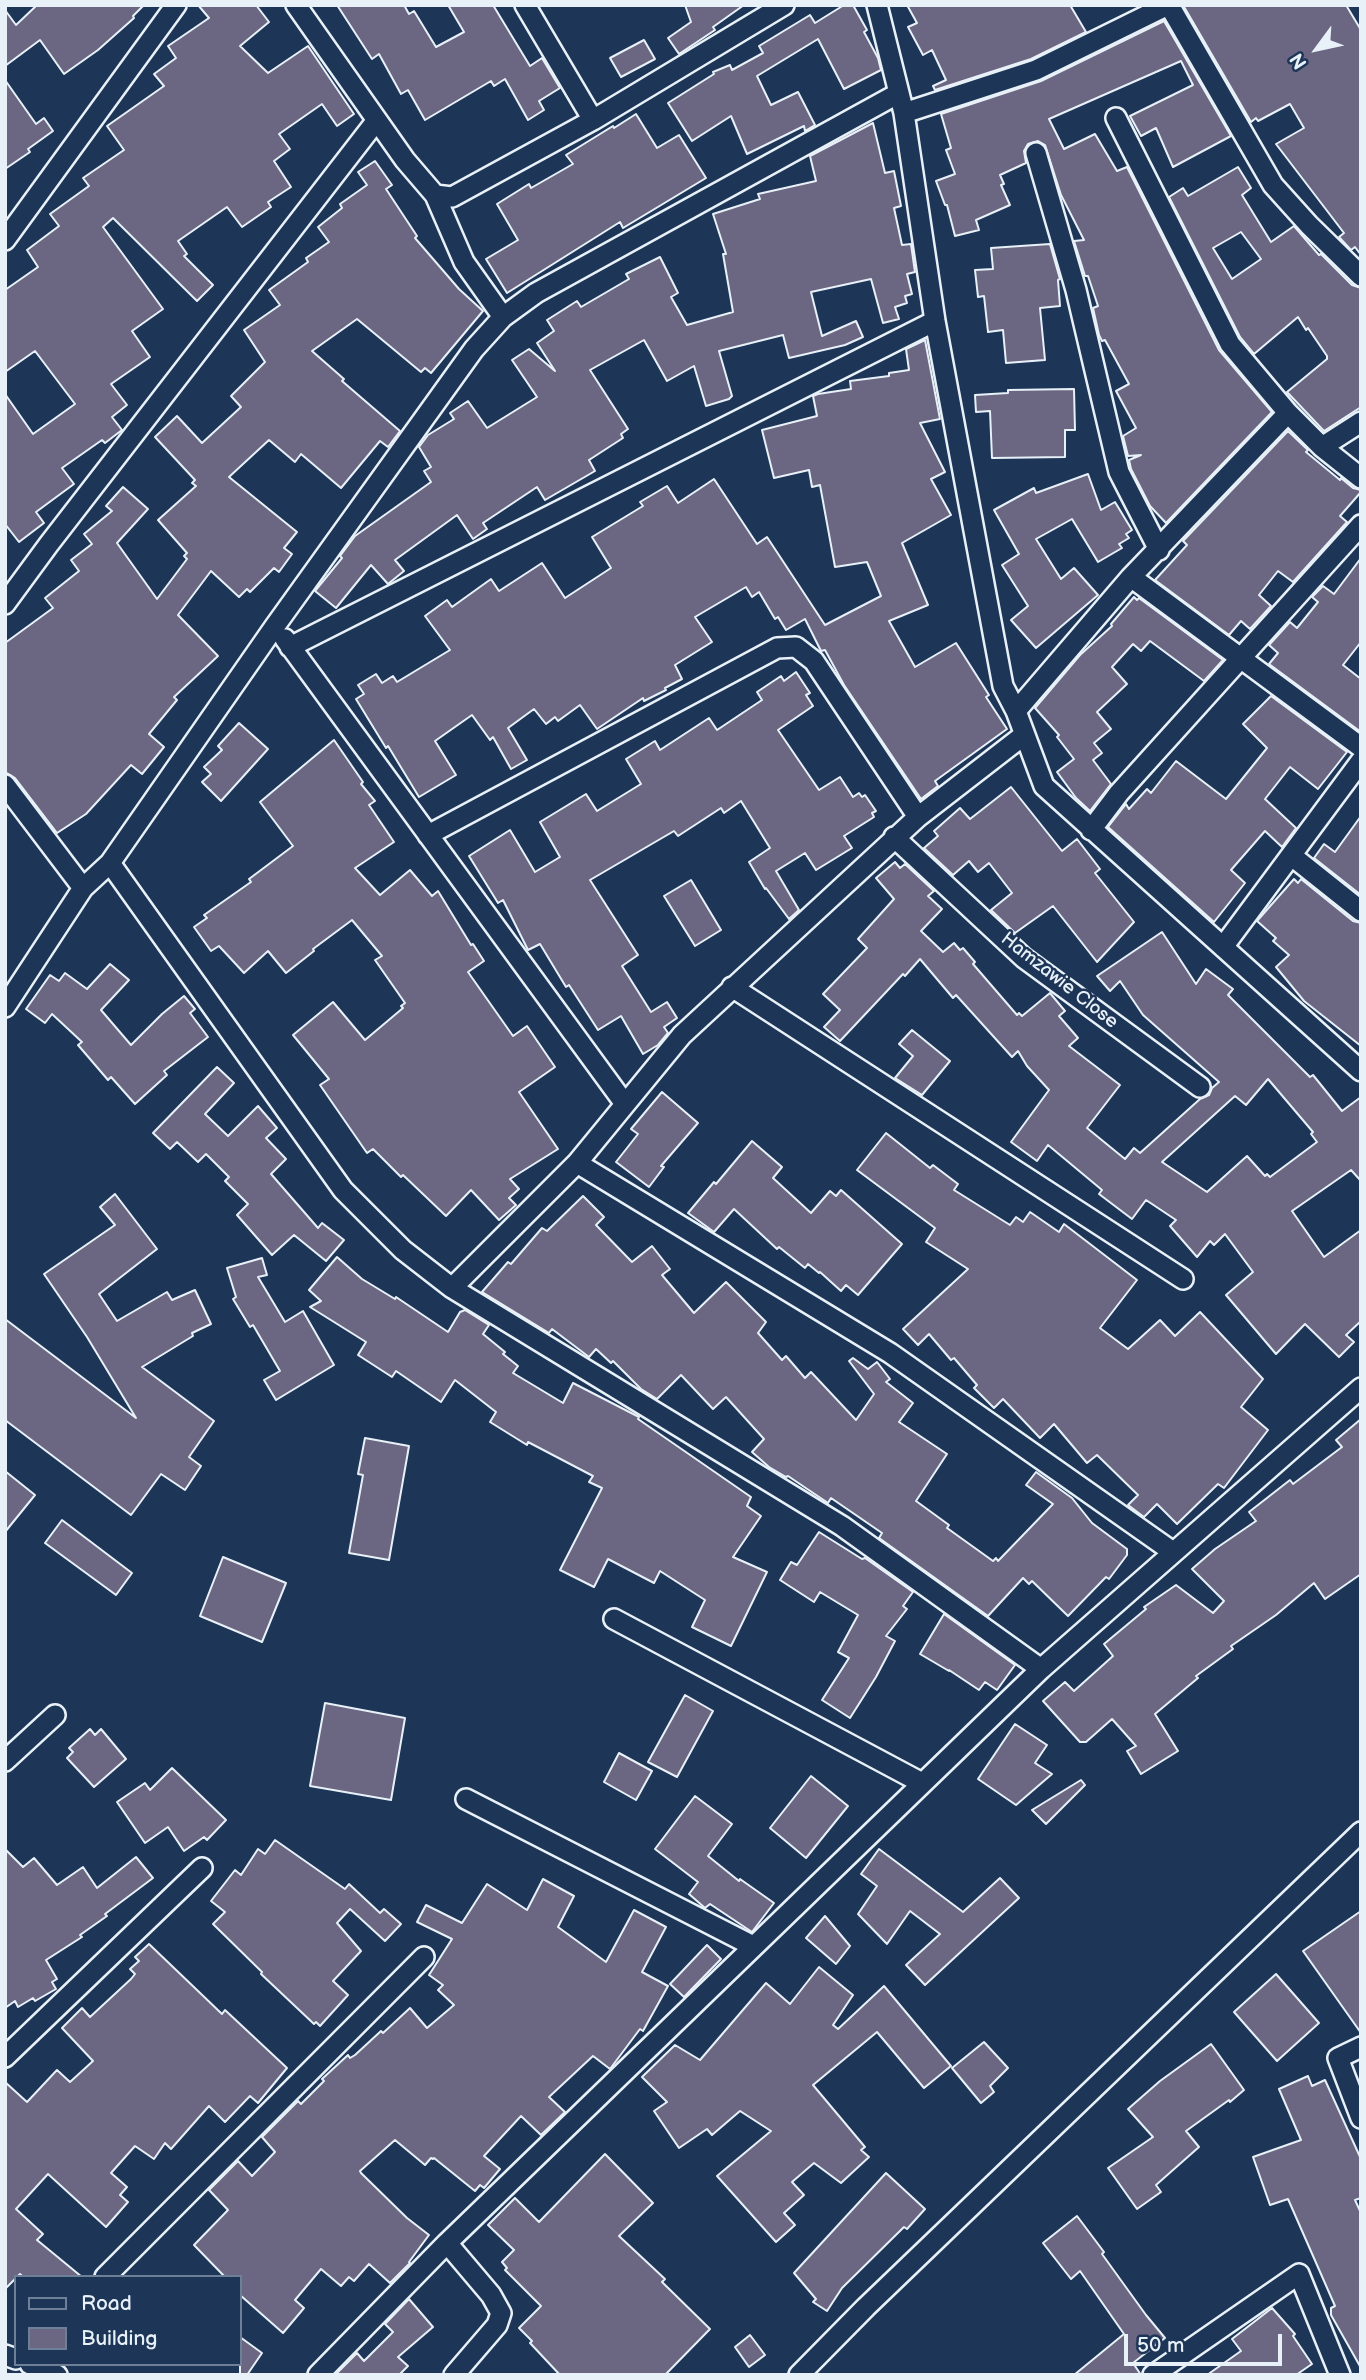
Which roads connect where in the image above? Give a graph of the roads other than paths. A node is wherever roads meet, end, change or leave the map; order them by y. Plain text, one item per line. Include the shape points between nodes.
1 (176, 5) edge
2 (296, 5) edge
3 (525, 5) edge
4 (784, 5) edge
5 (877, 5) edge
6 (1168, 5) edge
7 (899, 93) junction
8 (904, 113) junction
9 (1116, 118) dead end
10 (377, 120) junction
11 (593, 120) junction
12 (1036, 153) dead end
13 (435, 195) junction
14 (5, 240) edge
15 (1361, 276) edge
16 (503, 317) junction
17 (935, 321) junction
18 (1288, 413) junction
19 (1361, 422) edge
20 (1322, 447) junction
21 (1361, 478) edge
22 (1361, 524) edge
23 (1158, 550) junction
24 (1131, 576) junction
25 (5, 604) edge
26 (275, 626) junction
27 (290, 647) junction
28 (1239, 659) junction
29 (1016, 712) junction
30 (1024, 735) junction
31 (1361, 747) edge
32 (1361, 761) edge
33 (5, 785) edge
34 (918, 817) junction
35 (1091, 830) junction
36 (428, 835) junction
37 (894, 837) junction
38 (1292, 856) junction
39 (110, 863) junction
40 (83, 888) junction
41 (1361, 911) edge
42 (1223, 947) junction
43 (732, 987) junction
44 (5, 1007) edge
45 (1361, 1071) edge
46 (1200, 1087) dead end
47 (625, 1104) junction
48 (578, 1163) junction
49 (1183, 1279) dead end
50 (452, 1288) junction
51 (1361, 1388) edge
52 (1173, 1552) junction
53 (614, 1619) dead end
54 (1041, 1669) junction
55 (55, 1715) dead end
56 (5, 1761) edge
57 (922, 1783) junction
58 (466, 1799) dead end
59 (1361, 1832) edge
60 (202, 1868) dead end
61 (752, 1945) junction
62 (424, 1957) dead end
63 (1361, 2047) edge
64 (5, 2057) edge
65 (1361, 2118) edge
66 (447, 2243) junction
67 (107, 2275) edge
68 (35, 2366) edge
69 (57, 2375) edge
70 (318, 2375) edge
71 (454, 2375) edge
72 (799, 2375) edge
73 (1153, 2375) edge
74 (1340, 2375) edge

1 - 14 street
2 - 10 street
3 - 11 street
4 - 11 street
5 - 7 street
6 - 8 street via 1036,70
6 - 15 street via 1273,185
7 - 8 street
7 - 16 street via 536,293
8 - 17 street
9 - 18 street via 1230,344
10 - 13 street
10 - 25 street
11 - 13 street via 452,197
12 - 23 street via 1076,290 1119,472
13 - 16 street via 464,262
16 - 26 street via 459,370
17 - 27 street
17 - 29 street via 1003,686
18 - 20 street
18 - 23 street
19 - 20 street
20 - 21 street
22 - 28 street
23 - 24 street
24 - 28 street
24 - 29 street
26 - 27 street
26 - 39 street
27 - 36 street
28 - 31 street
28 - 35 street
29 - 30 street
30 - 34 street
30 - 35 street via 1044,786
32 - 38 street
33 - 40 street
34 - 36 street via 814,661 796,647 776,648
34 - 37 street
35 - 42 street
36 - 47 street
37 - 43 street
37 - 46 street, Hamzawie Close via 1024,958
38 - 41 street
38 - 42 street
39 - 40 street
39 - 50 street via 343,1190 403,1250
40 - 44 street
42 - 45 street
43 - 47 street via 681,1035
43 - 49 street
47 - 48 street
48 - 50 street
48 - 52 street via 890,1353
50 - 54 street via 842,1526
51 - 52 street
52 - 54 street
53 - 57 street
54 - 57 street
55 - 56 street
57 - 61 street
58 - 61 street
59 - 72 street
60 - 64 street
61 - 66 street
62 - 67 street
63 - 65 street via 1338,2059
66 - 70 street
66 - 71 street via 501,2313 497,2325
68 - 69 street
73 - 74 street via 1299,2274

